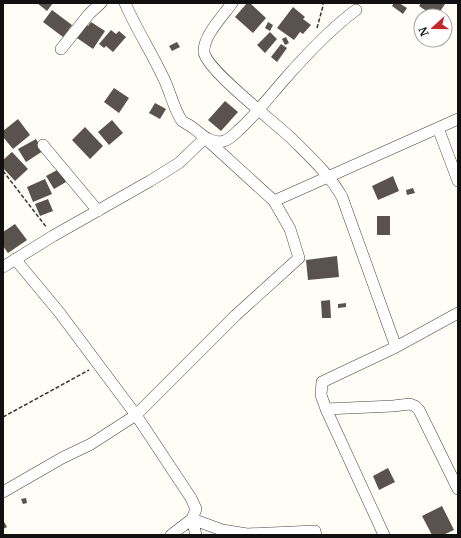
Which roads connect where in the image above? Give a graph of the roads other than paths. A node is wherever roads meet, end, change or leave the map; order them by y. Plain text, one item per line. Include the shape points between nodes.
1 (101, 3) edge
2 (125, 3) edge
3 (232, 3) edge
4 (356, 10) dead end
5 (61, 49) dead end
6 (258, 111) junction
7 (458, 119) edge
8 (438, 128) junction
9 (205, 138) junction
10 (43, 145) dead end
11 (327, 177) junction
12 (458, 181) edge
13 (274, 201) junction
14 (98, 211) junction
15 (15, 259) junction
16 (3, 267) edge
17 (458, 313) edge
18 (396, 347) junction
19 (326, 409) junction
20 (136, 415) junction
21 (458, 489) edge
22 (3, 492) edge
23 (192, 518) junction
24 (170, 535) edge
25 (196, 535) edge
26 (316, 535) edge
27 (384, 535) edge

1 - 5 street
2 - 9 street via 164,78 183,122
3 - 6 street via 207,38 204,53 211,66
4 - 6 street via 322,40
6 - 9 street via 225,141
6 - 11 street via 291,138
7 - 8 street
8 - 11 street
8 - 12 street
9 - 13 street
9 - 14 street via 178,163
10 - 14 street
11 - 13 street
11 - 18 street via 342,197
13 - 20 street via 290,229 299,258 236,315
14 - 15 street
15 - 16 street
15 - 20 street via 59,312
17 - 18 street
18 - 19 street via 322,382 321,395
19 - 21 street via 410,404 415,406
19 - 27 street
20 - 22 street via 91,444
20 - 23 street via 192,498 196,509
23 - 24 street
23 - 25 street
23 - 26 street via 222,530 248,534 315,531

